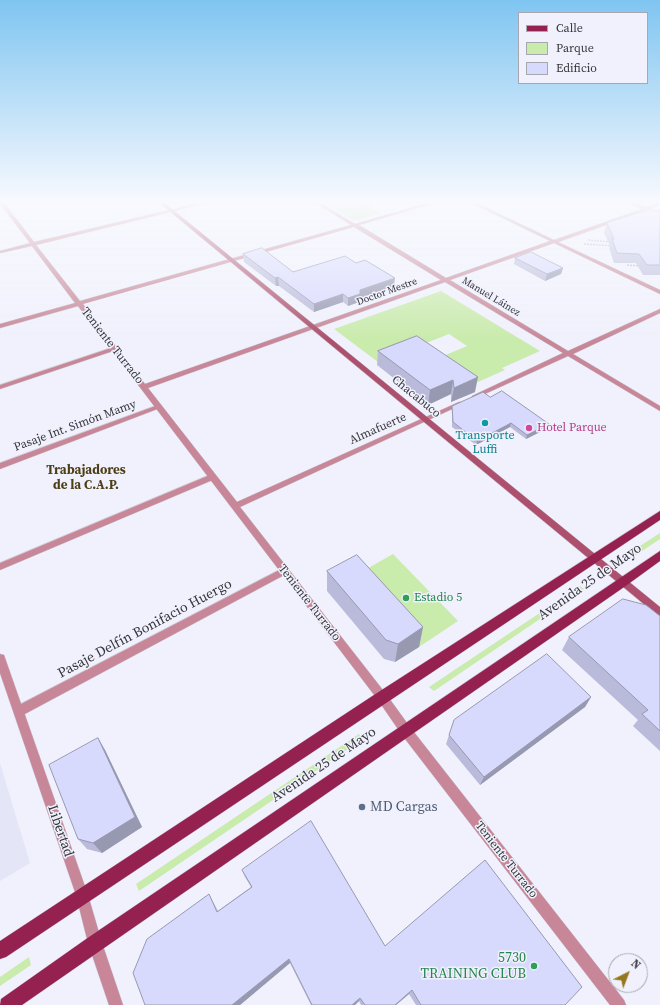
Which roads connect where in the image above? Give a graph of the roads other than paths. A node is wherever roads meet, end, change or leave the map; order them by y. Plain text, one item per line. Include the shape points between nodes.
1 (21, 247) edge
2 (35, 247) edge
3 (214, 247) edge
4 (277, 247) edge
5 (390, 247) edge
6 (541, 247) edge
7 (565, 247) edge
8 (0, 252) edge
9 (230, 260) junction
10 (445, 281) junction
11 (660, 292) edge
12 (79, 304) junction
13 (660, 311) edge
14 (0, 326) edge
15 (312, 328) junction
16 (114, 349) junction
17 (568, 354) junction
18 (143, 386) junction
19 (0, 387) edge
20 (158, 407) junction
21 (660, 409) edge
22 (425, 420) junction
23 (0, 466) edge
24 (212, 477) junction
25 (235, 506) junction
26 (660, 515) edge
27 (660, 555) edge
28 (595, 557) junction
29 (0, 567) edge
30 (285, 571) junction
31 (624, 582) junction
32 (660, 612) edge
33 (0, 658) edge
34 (382, 697) junction
35 (18, 711) junction
36 (406, 731) junction
37 (82, 895) junction
38 (95, 943) junction
39 (0, 951) edge
40 (7, 1005) edge
41 (116, 1005) edge
42 (620, 1005) edge

1 - 8 street
2 - 12 street, Teniente Turrado
3 - 9 main road, Chacabuco
4 - 9 street
5 - 10 street, Manuel Láinez
6 - 10 street, Doctor Mestre
7 - 11 street
9 - 12 street
9 - 15 main road, Chacabuco
10 - 15 street, Doctor Mestre
10 - 17 street, Manuel Láinez
12 - 14 street
12 - 16 street, Teniente Turrado
13 - 17 street, Almafuerte
15 - 18 street, Doctor Mestre
15 - 22 main road, Chacabuco
16 - 18 street, Teniente Turrado
16 - 19 street
17 - 21 street, Manuel Láinez
17 - 22 street, Almafuerte
18 - 20 street, Teniente Turrado
20 - 23 street, Pasaje Int. Simón Mamy
20 - 24 street, Teniente Turrado
22 - 25 street, Almafuerte
22 - 28 main road, Chacabuco
24 - 25 street, Teniente Turrado
24 - 29 street
25 - 30 street, Teniente Turrado
26 - 28 main road, Avenida 25 de Mayo
27 - 31 main road, Avenida 25 de Mayo
28 - 31 main road, Chacabuco
28 - 34 main road, Avenida 25 de Mayo
30 - 34 street, Teniente Turrado
30 - 35 street, Pasaje Delfín Bonifacio Huergo
31 - 32 main road, Chacabuco
31 - 36 main road, Avenida 25 de Mayo
33 - 35 street, Libertad
34 - 36 street, Teniente Turrado
34 - 37 main road, Avenida 25 de Mayo
35 - 37 street, Libertad
36 - 38 main road, Avenida 25 de Mayo
36 - 42 street, Teniente Turrado
37 - 38 street, Libertad
37 - 39 main road, Avenida 25 de Mayo
38 - 40 main road, Avenida 25 de Mayo
38 - 41 street, Libertad

